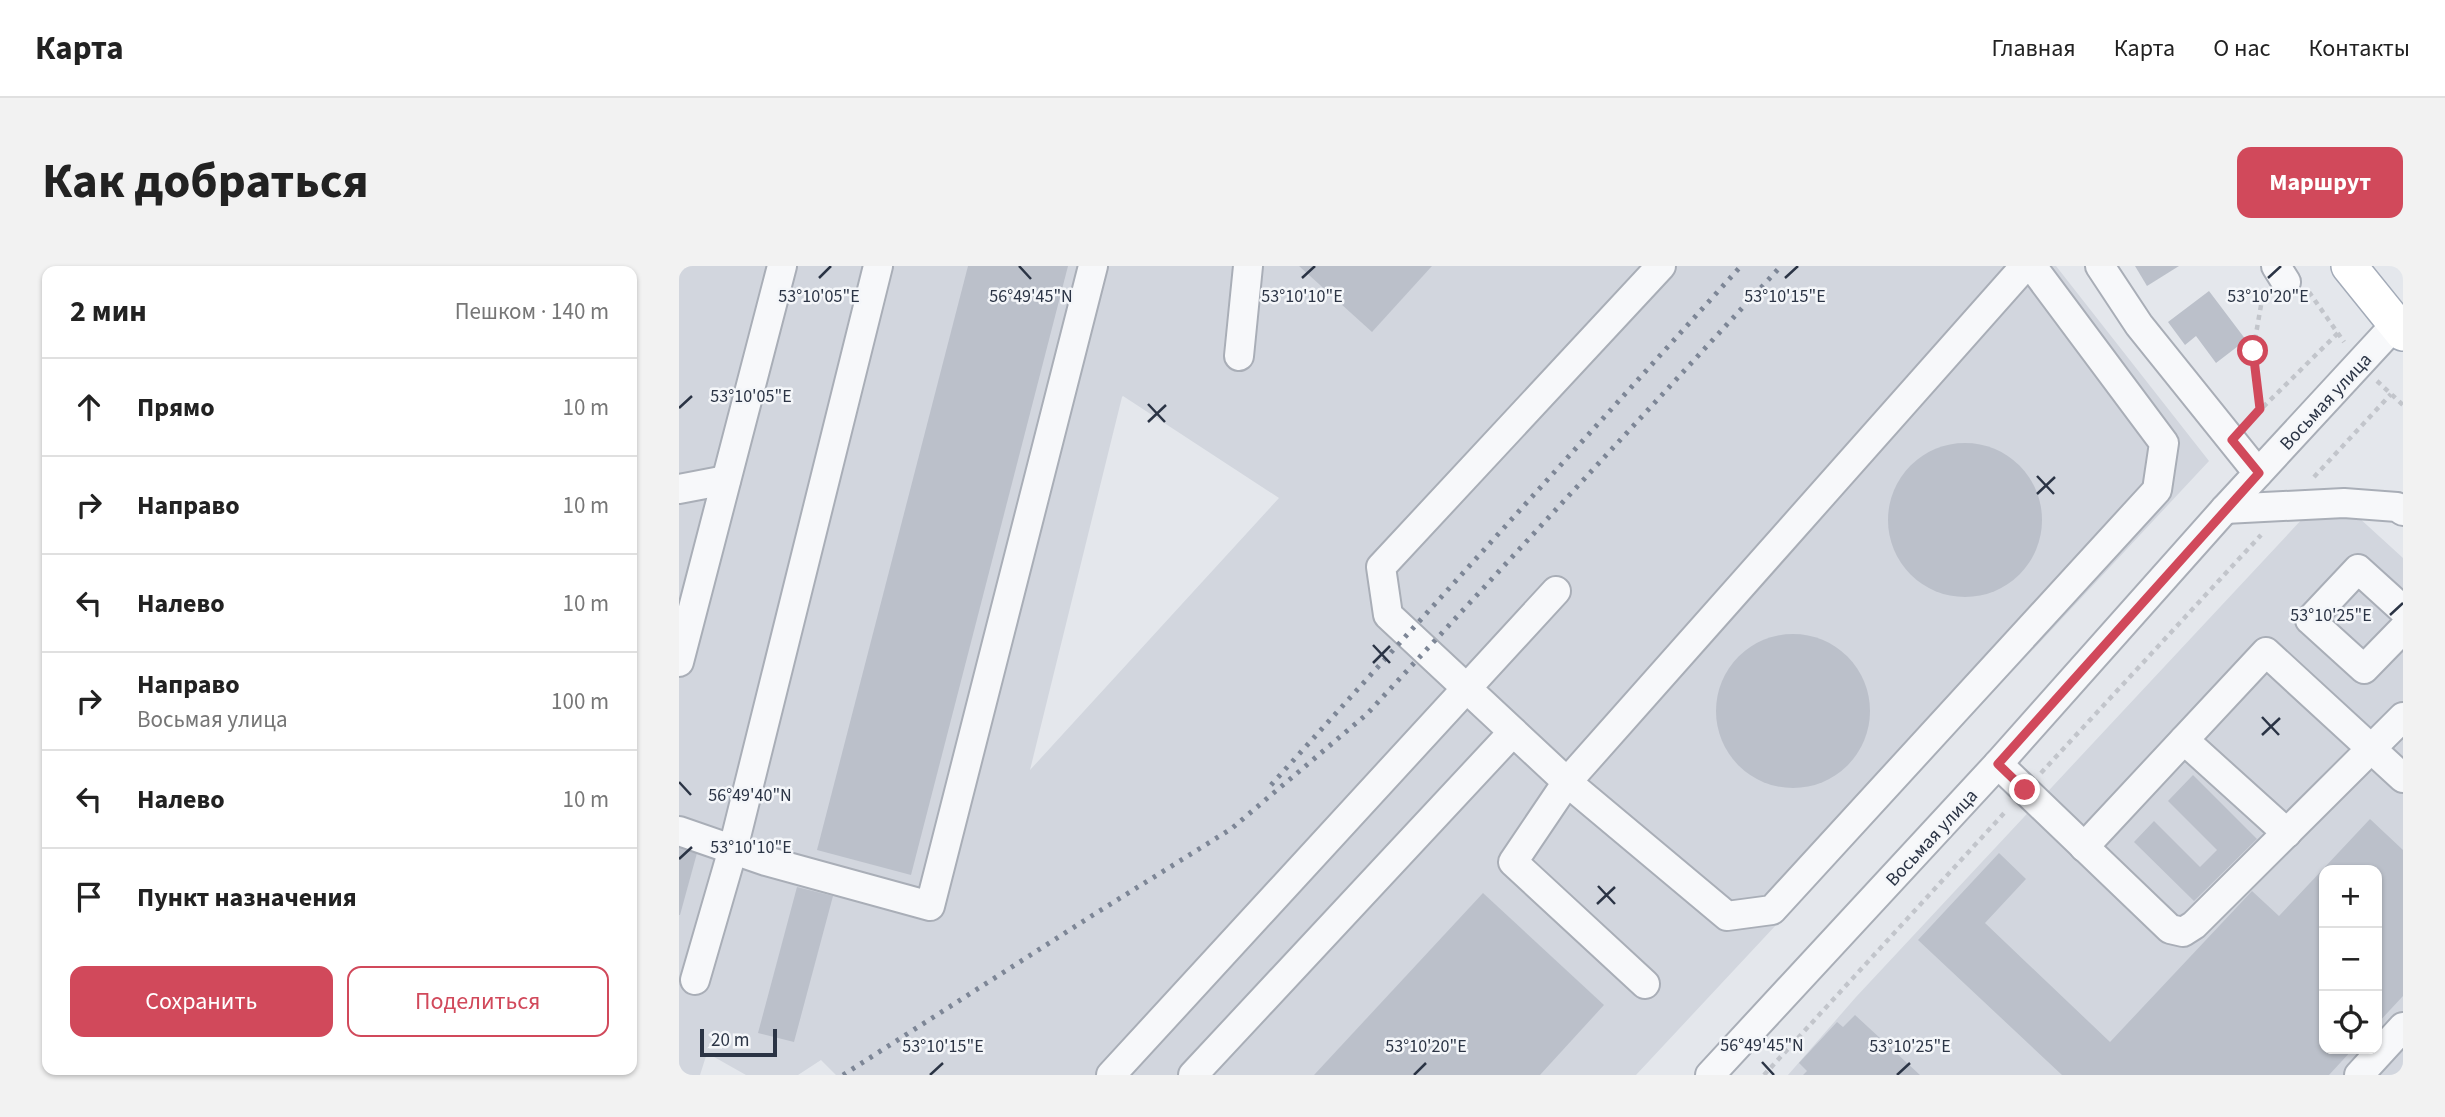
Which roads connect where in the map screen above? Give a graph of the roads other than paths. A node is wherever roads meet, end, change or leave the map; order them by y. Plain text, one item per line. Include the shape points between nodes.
1 (782, 266) edge
2 (878, 266) edge
3 (1093, 266) edge
4 (1248, 266) edge
5 (1661, 266) edge
6 (2025, 266) edge
7 (2032, 266) edge
8 (2100, 266) edge
9 (2349, 266) edge
10 (2400, 325) edge
11 (1239, 356) dead end
12 (2259, 473) junction
13 (726, 480) junction
14 (679, 489) edge
15 (2225, 509) junction
16 (2403, 511) edge
17 (1556, 591) dead end
18 (2403, 610) edge
19 (2403, 629) edge
20 (679, 662) edge
21 (1466, 688) junction
22 (2403, 717) edge
23 (1513, 732) junction
24 (2184, 740) junction
25 (2371, 749) junction
26 (1998, 764) junction
27 (2403, 778) edge
28 (1567, 782) junction
29 (679, 831) edge
30 (2287, 833) junction
31 (2084, 847) junction
32 (733, 849) junction
33 (695, 980) dead end
34 (1644, 984) dead end
35 (2403, 1027) edge
36 (1111, 1075) edge
37 (1193, 1075) edge
38 (1710, 1075) edge
39 (2359, 1075) edge

1 - 13 street
2 - 32 street
3 - 32 street via 930,906
4 - 11 street
5 - 21 street via 1381,567 1388,615
6 - 28 street
7 - 28 street via 2164,443 2157,490 2148,500 1772,910 1727,916
8 - 12 street via 2139,325
9 - 10 main road
10 - 12 street, Восьмая улица
12 - 15 street, Восьмая улица
13 - 14 street
13 - 20 street
15 - 16 street via 2344,503
15 - 26 street, Восьмая улица
17 - 21 street
18 - 19 street via 2358,569 2310,620 2364,668
21 - 23 street
21 - 36 street
22 - 25 street
23 - 28 street
23 - 37 street
24 - 25 street via 2266,652
24 - 30 street
24 - 31 street
25 - 27 street
25 - 30 street
26 - 31 street
26 - 38 street, Восьмая улица
28 - 34 street via 1513,862
29 - 32 street
30 - 31 street via 2183,932 2170,929
32 - 33 street
35 - 39 street

